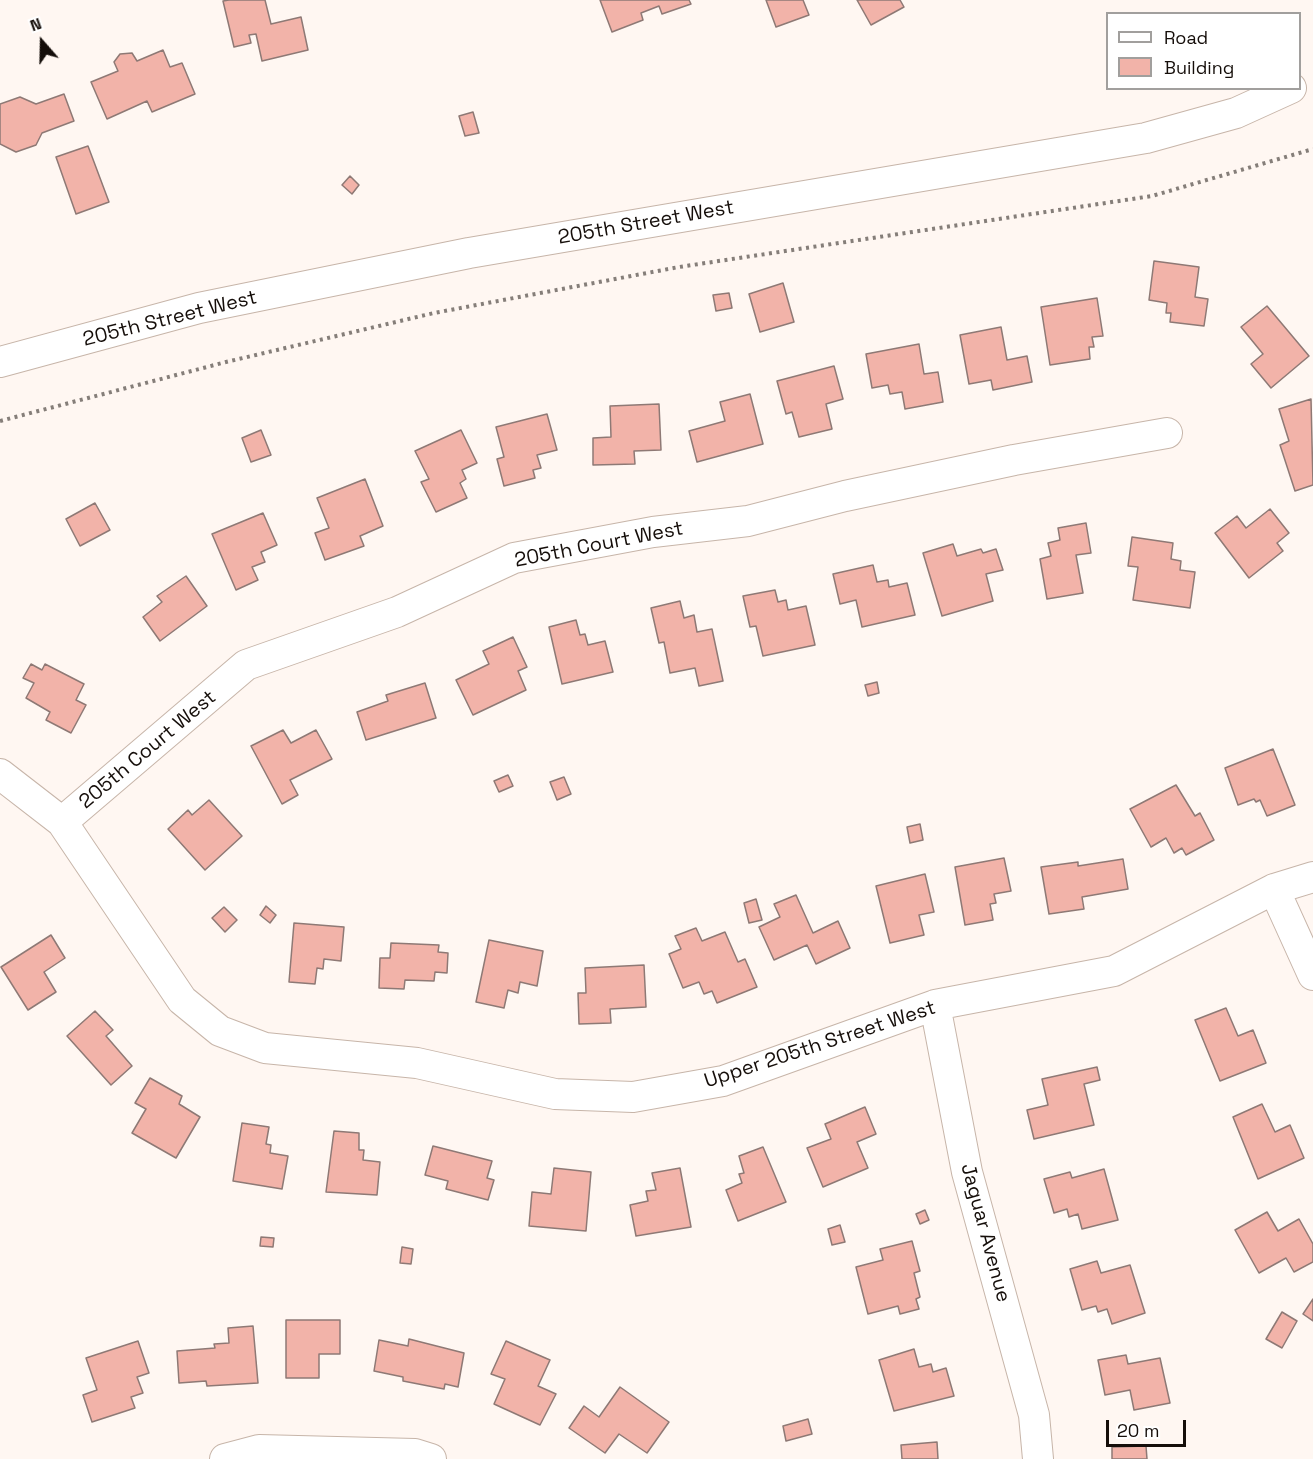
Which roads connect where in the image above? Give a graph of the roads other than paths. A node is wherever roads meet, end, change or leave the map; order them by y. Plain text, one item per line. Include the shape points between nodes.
1 (1287, 90) edge
2 (0, 362) edge
3 (1167, 433) dead end
4 (0, 774) edge
5 (62, 822) junction
6 (1313, 877) edge
7 (1274, 889) junction
8 (1313, 975) edge
9 (935, 1005) junction
10 (225, 1459) edge
11 (431, 1459) edge
12 (1038, 1459) edge

1 - 2 street, 205th Street West via 1236,113 1146,138 469,253 199,308
3 - 5 street, 205th Court West via 1014,460 748,521 653,532 513,558 397,612 246,665
4 - 5 street, Upper 205th Street West
5 - 9 street, Upper 205th Street West via 182,1000 220,1031 265,1048 417,1063 555,1094 633,1097 723,1081
6 - 7 street, Upper 205th Street West
7 - 8 street
7 - 9 street, Upper 205th Street West via 1114,971
9 - 12 street, Jaguar Avenue via 967,1172 1034,1415
10 - 11 street via 259,1450 415,1454

